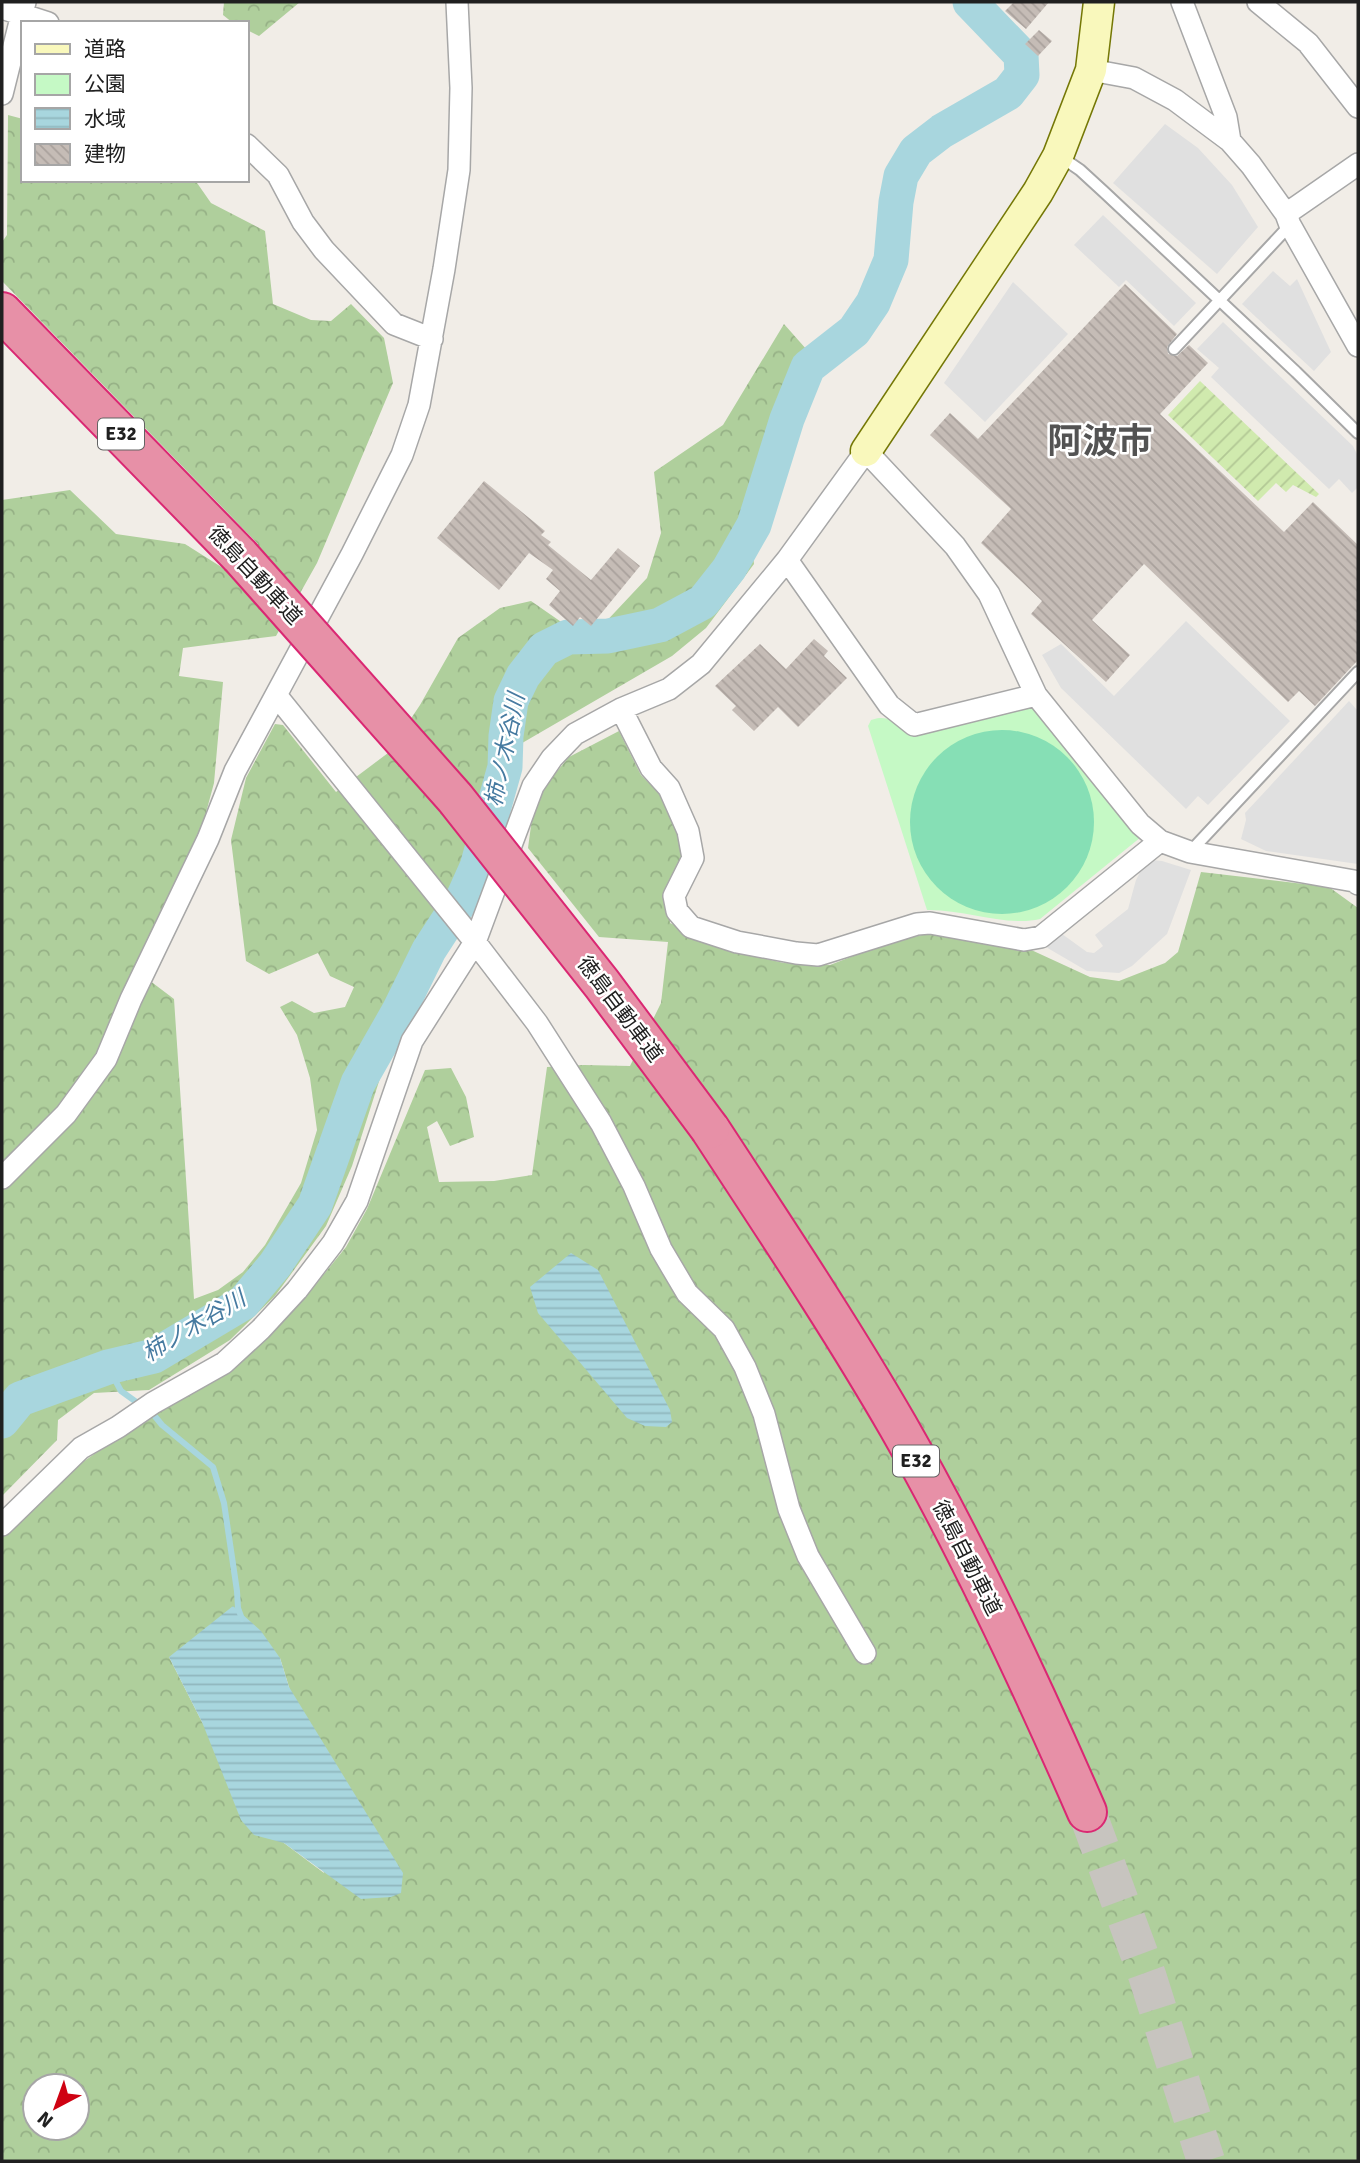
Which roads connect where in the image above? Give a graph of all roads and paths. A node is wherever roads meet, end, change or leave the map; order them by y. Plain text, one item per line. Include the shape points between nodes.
1 (457, 2) edge
2 (1099, 2) edge
3 (1182, 2) edge
4 (1258, 2) edge
5 (16, 8) edge
6 (44, 21) edge
7 (1091, 70) junction
8 (2, 94) edge
9 (1358, 107) edge
10 (1230, 141) junction
11 (248, 146) edge
12 (1058, 156) junction
13 (1358, 164) edge
14 (1288, 219) junction
15 (1220, 300) junction
16 (2, 313) edge
17 (432, 339) junction
18 (1358, 346) edge
19 (1174, 348) dead end
20 (1358, 433) edge
21 (866, 451) junction
22 (787, 560) junction
23 (1358, 672) edge
24 (276, 695) junction
25 (1036, 695) junction
26 (621, 709) junction
27 (1160, 841) junction
28 (1190, 852) junction
29 (1358, 884) edge
30 (475, 942) junction
31 (2, 1178) edge
32 (2, 1525) edge
33 (865, 1653) dead end
34 (1087, 1812) tunnel mouth

1 - 17 street via 459,170
2 - 7 street
3 - 10 street via 1226,117
4 - 9 street via 1308,43
5 - 6 street
5 - 8 street
7 - 10 street via 1134,78 1175,100
7 - 12 street
10 - 14 street
11 - 17 street via 278,175 324,250 394,324
12 - 15 lane via 1080,170
12 - 21 street
13 - 14 street
14 - 15 lane
14 - 18 street
15 - 19 lane
15 - 20 lane
16 - 34 highway, 徳島自動車道 / E32, bridge via 240,556 455,798 710,1129 810,1280 898,1427 1028,1678
17 - 24 street via 419,405 401,455
21 - 22 street
21 - 25 street via 955,546 989,594
22 - 25 street via 889,705 915,725
22 - 26 street via 701,664 669,689
23 - 28 lane
24 - 30 street
24 - 31 street via 235,771 106,1059 65,1114
25 - 27 street via 1140,824
26 - 27 street via 651,768 670,788 688,831 693,858 674,896 677,911 691,927 737,943 818,955 930,923 1024,940 1041,937
26 - 30 street via 575,734 551,758 533,786
27 - 28 street
28 - 29 street
30 - 32 street via 412,1041 357,1201 334,1243 297,1290 224,1363 81,1448
30 - 33 street via 544,1034 601,1124 687,1293 724,1329 745,1367 808,1556

